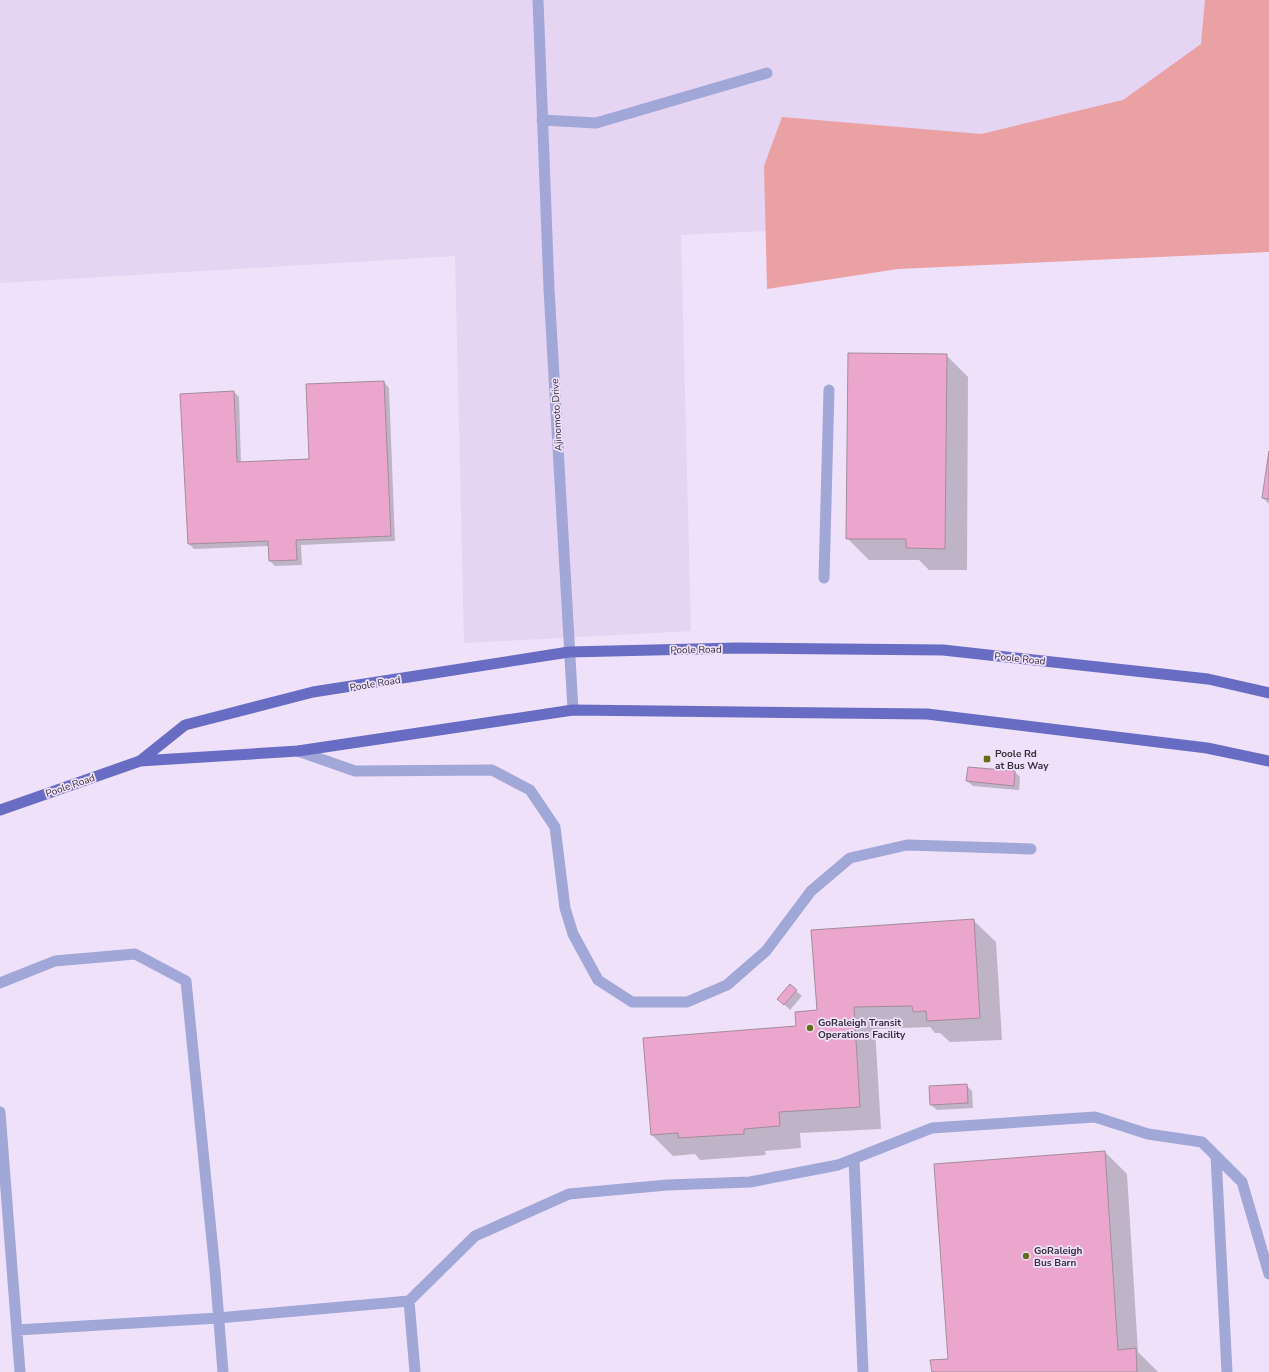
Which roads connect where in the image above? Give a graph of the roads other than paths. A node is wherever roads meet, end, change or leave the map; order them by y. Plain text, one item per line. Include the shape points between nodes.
1 (538, 0) edge
2 (766, 73) dead end
3 (542, 120) junction
4 (829, 390) dead end
5 (824, 578) dead end
6 (569, 652) junction
7 (1269, 693) edge
8 (573, 710) junction
9 (298, 751) junction
10 (140, 760) junction
11 (1269, 761) edge
12 (0, 810) edge
13 (1031, 849) dead end
14 (0, 983) edge
15 (0, 1112) edge
16 (1216, 1156) junction
17 (854, 1159) junction
18 (1269, 1274) edge
19 (409, 1301) junction
20 (218, 1318) junction
21 (17, 1330) junction
22 (20, 1372) edge
23 (223, 1372) edge
24 (415, 1372) edge
25 (863, 1372) edge
26 (1226, 1372) edge

1 - 3 street, Ajinomoto Drive
2 - 3 street via 596,123
3 - 6 street, Ajinomoto Drive
4 - 5 street
6 - 7 main road, Poole Road via 737,648 943,650 1208,679
6 - 8 street, Ajinomoto Drive
6 - 10 main road, Poole Road via 313,692 185,725
8 - 9 main road, Poole Road
8 - 11 main road, Poole Road via 927,714 1207,748
9 - 10 main road, Poole Road
9 - 13 street via 355,771 492,770 530,790 555,827 565,908 573,934 598,980 632,1002 687,1002 727,985 766,952 811,891 850,858 908,845
10 - 12 main road, Poole Road
14 - 20 street via 55,961 135,954 186,981
15 - 21 street
16 - 17 street via 1202,1142 1148,1134 1095,1117 932,1128
16 - 18 street via 1242,1182
16 - 26 street
17 - 19 street via 838,1165 750,1182 667,1185 568,1194 475,1236
17 - 25 street
19 - 20 street
19 - 24 street
20 - 21 street
20 - 23 street
21 - 22 street

